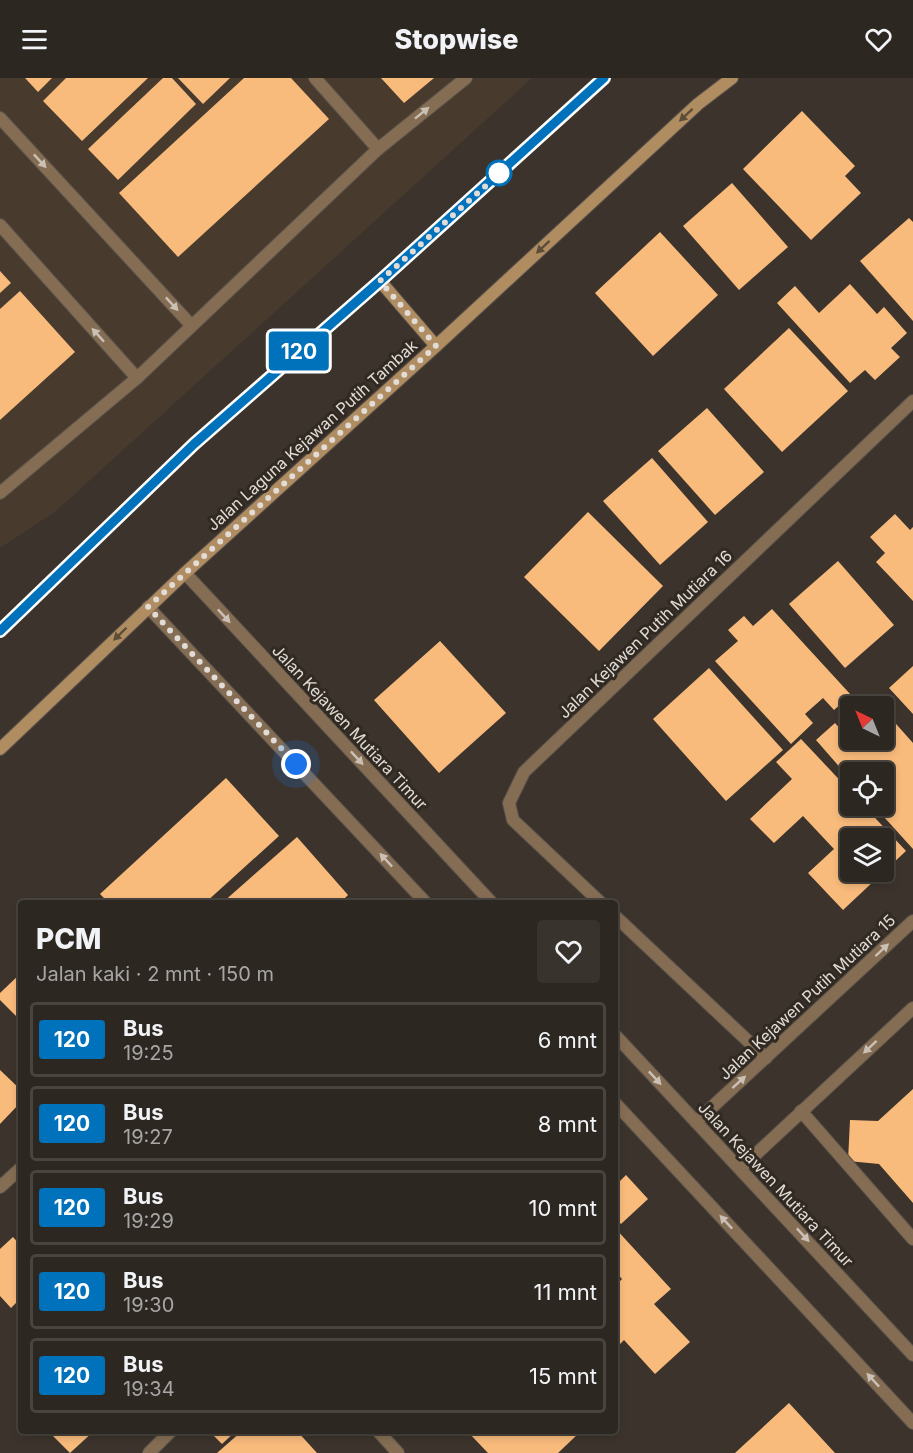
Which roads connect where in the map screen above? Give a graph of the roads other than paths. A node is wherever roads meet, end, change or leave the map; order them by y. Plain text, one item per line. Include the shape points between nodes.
1 (315, 78) edge
2 (466, 78) edge
3 (604, 78) edge
4 (732, 78) edge
5 (0, 118) edge
6 (378, 148) junction
7 (0, 225) edge
8 (380, 281) junction
9 (191, 325) junction
10 (436, 346) junction
11 (137, 378) junction
12 (913, 401) edge
13 (0, 493) edge
14 (185, 573) junction
15 (148, 607) junction
16 (0, 631) edge
17 (0, 749) edge
18 (423, 900) edge
19 (489, 900) edge
20 (598, 900) edge
21 (618, 919) edge
22 (913, 921) edge
23 (913, 1008) edge
24 (618, 1038) edge
25 (766, 1058) junction
26 (618, 1106) edge
27 (801, 1111) junction
28 (696, 1122) junction
29 (741, 1168) junction
30 (18, 1171) edge
31 (0, 1187) edge
32 (913, 1239) edge
33 (913, 1355) edge
34 (913, 1423) edge
35 (168, 1434) edge
36 (381, 1434) edge
37 (149, 1453) edge
38 (398, 1453) edge

1 - 6 street
6 -> 2 street
3 - 8 street
4 -> 10 street, Jalan Laguna Kejawan Putih Tambak via 698,104
5 -> 9 street
6 - 9 street
11 -> 7 street
8 - 10 street
8 - 16 street via 194,444
9 - 11 street
10 - 14 street, Jalan Laguna Kejawan Putih Tambak
11 - 13 street
12 - 20 street, Jalan Kejawen Putih Mutiara 16 via 524,772 509,803 513,820
14 - 15 street, Jalan Laguna Kejawan Putih Tambak
14 -> 19 street, Jalan Kejawen Mutiara Timur
15 -> 17 street, Jalan Laguna Kejawan Putih Tambak
18 -> 15 street
21 - 25 street
25 -> 22 street, Jalan Kejawen Putih Mutiara 15
23 -> 27 street
24 -> 28 street, Jalan Kejawen Mutiara Timur
28 -> 25 street, Jalan Kejawen Putih Mutiara 15
34 -> 26 street
27 - 29 street
27 - 32 street
28 - 29 street, Jalan Kejawen Mutiara Timur
29 -> 33 street, Jalan Kejawen Mutiara Timur
30 - 31 street
35 - 37 street
36 - 38 street

